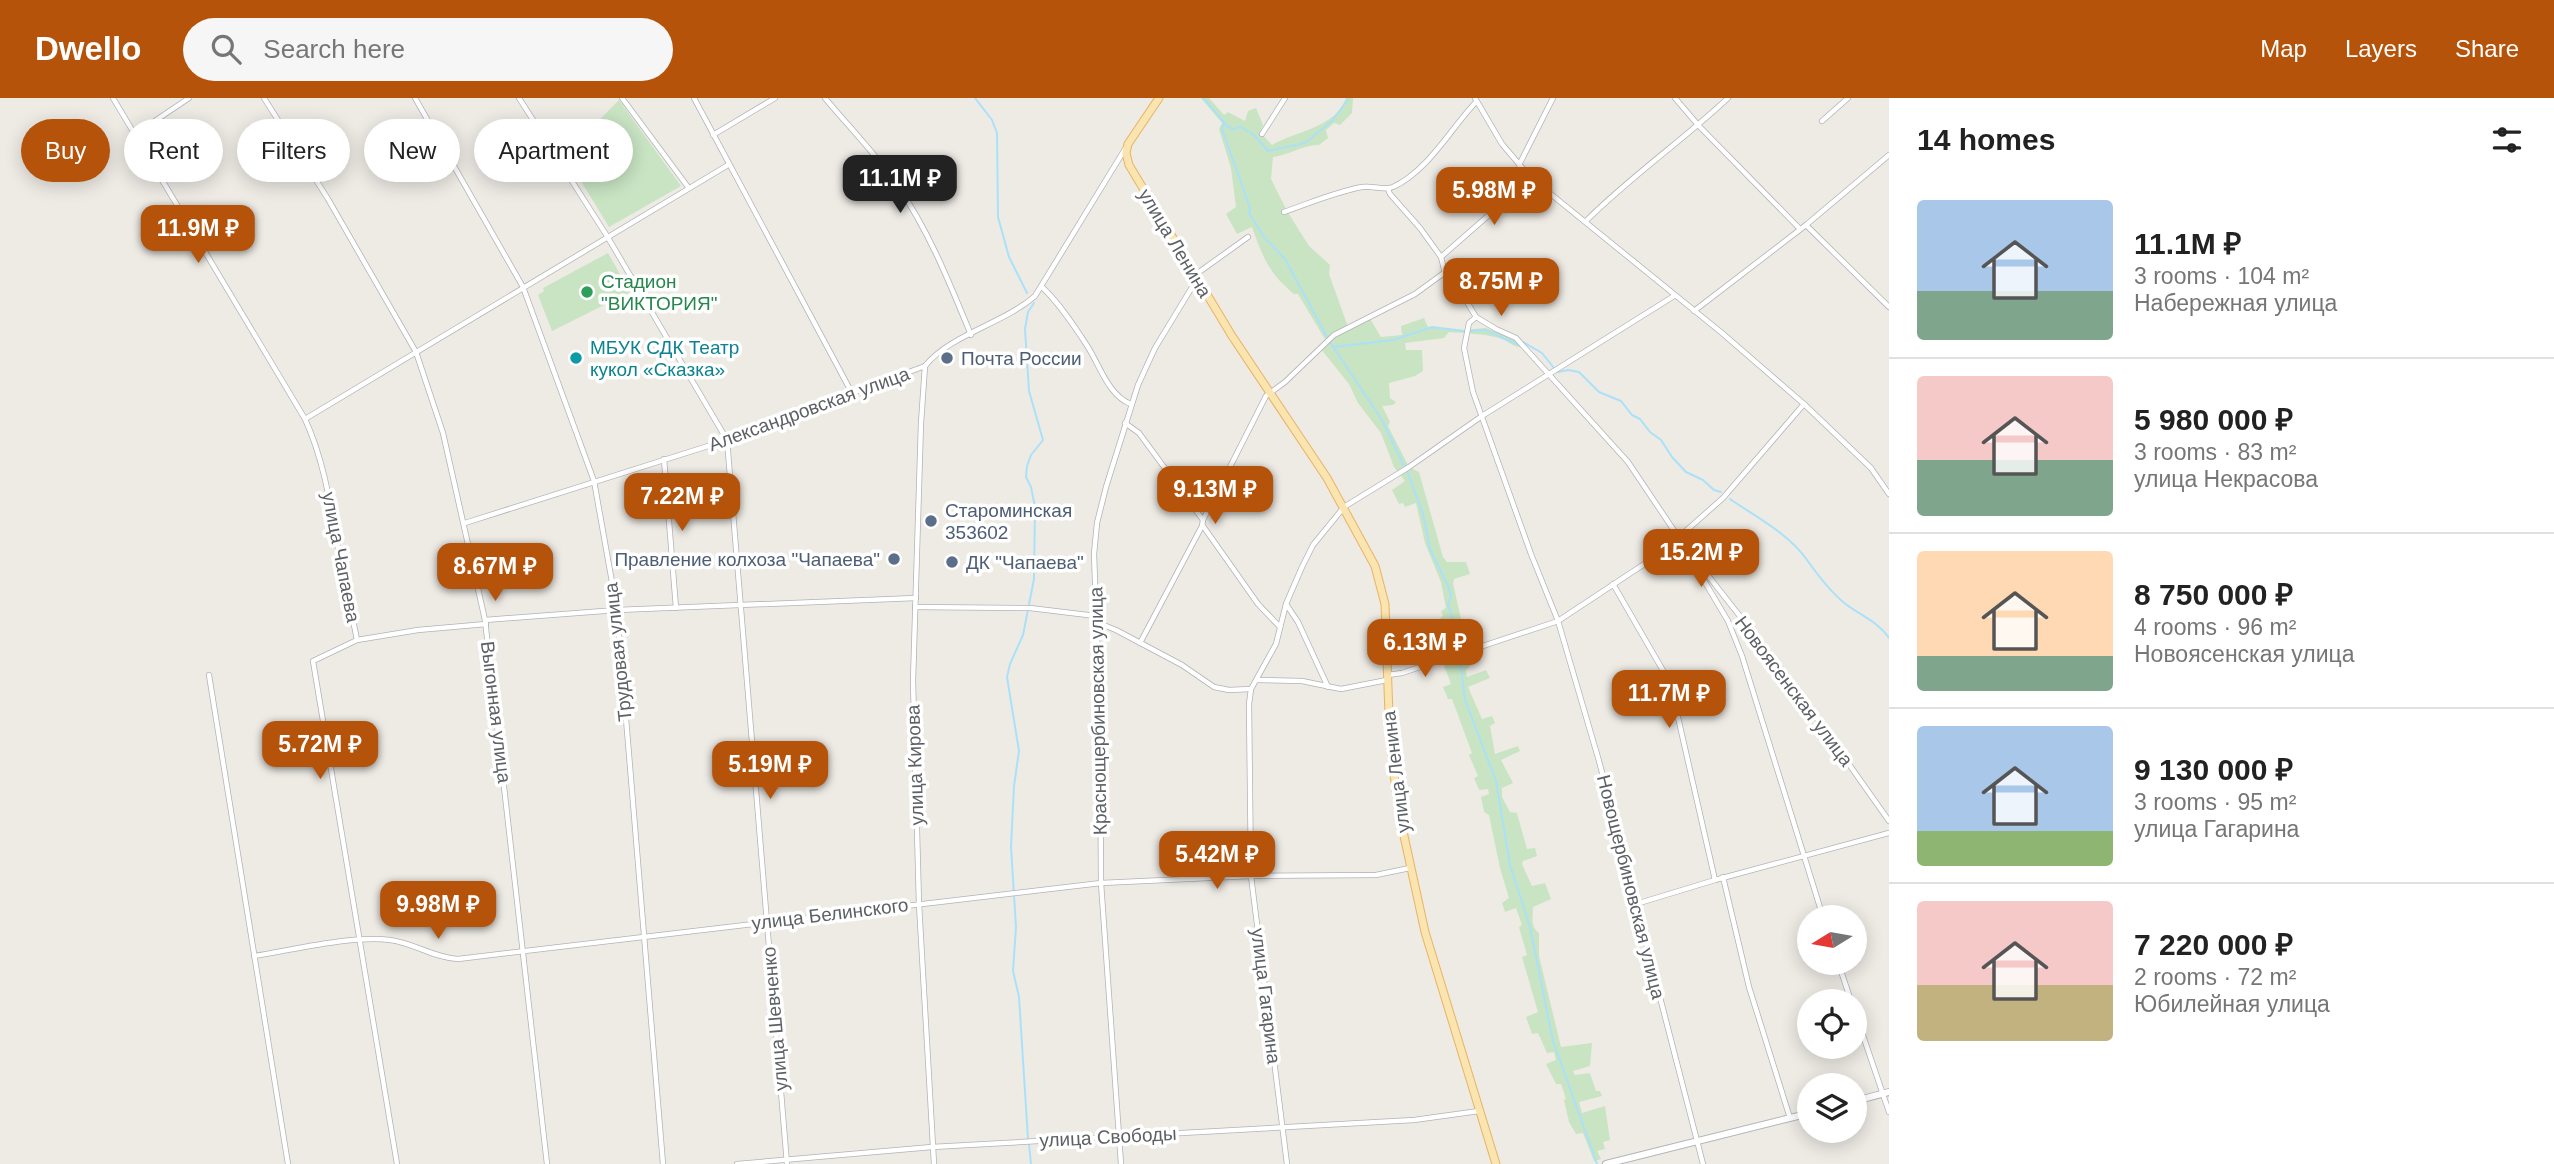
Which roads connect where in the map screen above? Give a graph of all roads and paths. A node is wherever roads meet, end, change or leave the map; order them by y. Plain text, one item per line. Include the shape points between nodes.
1 (113, 98) edge
2 (189, 98) edge
3 (264, 98) edge
4 (415, 98) edge
5 (519, 98) edge
6 (622, 98) edge
7 (694, 98) edge
8 (775, 98) edge
9 (825, 98) edge
10 (1159, 98) edge
11 (1285, 98) edge
12 (1553, 98) edge
13 (1675, 98) edge
14 (1728, 98) edge
15 (1848, 98) edge
16 (1475, 100) edge
17 (125, 119) edge
18 (158, 119) edge
19 (1822, 121) dead end
20 (1699, 126) junction
21 (1262, 134) dead end
22 (713, 135) junction
23 (1128, 144) junction
24 (1889, 155) edge
25 (728, 164) junction
26 (1519, 165) junction
27 (1114, 167) junction
28 (1131, 169) junction
29 (1531, 178) junction
30 (162, 182) edge
31 (688, 187) junction
32 (1388, 188) junction
33 (1284, 212) dead end
34 (1586, 221) junction
35 (1806, 225) junction
36 (1800, 229) junction
37 (607, 236) junction
38 (1248, 237) dead end
39 (1441, 257) junction
40 (1444, 273) junction
41 (1196, 277) junction
42 (523, 286) junction
43 (1042, 288) junction
44 (1674, 296) junction
45 (1889, 307) edge
46 (1694, 311) junction
47 (1476, 317) junction
48 (971, 335) junction
49 (416, 352) junction
50 (925, 366) junction
51 (1549, 374) junction
52 (1269, 394) junction
53 (853, 395) junction
54 (1131, 404) junction
55 (1804, 404) junction
56 (1482, 416) junction
57 (305, 419) junction
58 (1125, 423) junction
59 (727, 439) junction
60 (664, 459) junction
61 (594, 481) junction
62 (1889, 494) edge
63 (1344, 507) junction
64 (1208, 511) junction
65 (1196, 512) junction
66 (465, 523) junction
67 (1203, 523) junction
68 (1680, 539) junction
69 (1613, 584) junction
70 (916, 598) junction
71 (741, 604) junction
72 (1286, 604) junction
73 (915, 607) junction
74 (676, 608) junction
75 (617, 610) junction
76 (1096, 619) junction
77 (1558, 621) junction
78 (485, 622) junction
79 (1280, 628) junction
80 (358, 640) junction
81 (1140, 643) junction
82 (209, 675) dead end
83 (1387, 678) junction
84 (1256, 681) junction
85 (1329, 687) junction
86 (1251, 689) junction
87 (1889, 821) edge
88 (1889, 833) edge
89 (1803, 856) junction
90 (1410, 868) junction
91 (1251, 876) junction
92 (1723, 877) junction
93 (1715, 880) junction
94 (1101, 883) junction
95 (919, 904) junction
96 (1636, 904) junction
97 (1819, 905) edge
98 (768, 921) junction
99 (643, 936) junction
100 (359, 940) junction
101 (522, 950) junction
102 (254, 957) junction
103 (1867, 1043) edge
104 (1886, 1093) edge
105 (1867, 1098) edge
106 (1479, 1111) junction
107 (1889, 1112) edge
108 (1797, 1116) edge
109 (1790, 1118) junction
110 (1282, 1127) junction
111 (1118, 1136) junction
112 (1696, 1141) junction
113 (932, 1147) junction
114 (787, 1162) edge
115 (288, 1164) edge
116 (397, 1164) edge
117 (547, 1164) edge
118 (663, 1164) edge
119 (737, 1164) edge
120 (934, 1164) edge
121 (1121, 1164) edge
122 (1287, 1164) edge
123 (1496, 1164) edge
124 (1606, 1164) edge
125 (1703, 1164) edge

1 - 17 street, улица Чапаева
2 - 18 street
3 - 49 street, Выгонная улица
4 - 42 street, Трудовая улица
5 - 37 street, улица Шевченко
6 - 31 street
7 - 22 street
8 - 22 street
9 - 48 street via 902,193 937,257
10 - 23 main road, Александровская улица
11 - 21 street
12 - 26 street
13 - 20 street
14 - 20 street
15 - 19 street
16 - 26 street
16 - 32 street via 1426,161
20 - 34 street
20 - 36 street
22 - 25 street
23 - 27 street, Александровская улица
23 - 28 main road, улица Ленина via 1126,157
24 - 35 street
25 - 31 street
25 - 53 street
26 - 29 street
27 - 28 street
27 - 43 street, Александровская улица
28 - 41 main road, улица Ленина
29 - 34 street
29 - 39 street
30 - 57 street, улица Чапаева
31 - 37 street
32 - 33 street via 1343,191
32 - 39 street
34 - 44 street
35 - 36 street
35 - 45 street
36 - 46 street
37 - 42 street
37 - 59 street, улица Шевченко
38 - 41 street
39 - 40 street
40 - 47 street
40 - 52 street via 1334,335
41 - 52 main road, улица Ленина
41 - 54 street, Краснощербиновская улица via 1155,348
42 - 49 street
42 - 61 street, Трудовая улица
43 - 48 street, Александровская улица via 1027,303
43 - 54 street via 1086,343 1116,395
44 - 46 street
44 - 51 street
46 - 55 street
47 - 51 street, Новоясенская улица via 1516,338
47 - 56 street, Новощербиновская улица via 1469,323 1464,348
48 - 50 street, Александровская улица via 936,354
49 - 57 street
49 - 66 street, Выгонная улица via 443,433
50 - 53 street, Александровская улица
50 - 70 street, улица Кирова
51 - 56 street
51 - 68 street, Новоясенская улица via 1628,462
52 - 63 main road, улица Ленина
52 - 64 street
53 - 59 street, Александровская улица
54 - 58 street, Краснощербиновская улица
55 - 62 street via 1871,468
55 - 68 street via 1728,493
56 - 63 street
56 - 77 street, Новощербиновская улица
57 - 80 street, улица Чапаева via 327,483
58 - 65 street via 1139,433
58 - 76 street, Краснощербиновская улица via 1097,523
59 - 60 street, Александровская улица
59 - 71 street, улица Шевченко
60 - 61 street, Александровская улица
60 - 74 street
61 - 66 street, Александровская улица
61 - 75 street, Трудовая улица
63 - 72 street via 1313,545
63 - 83 main road, улица Ленина via 1383,589
64 - 65 street
64 - 67 street
65 - 67 street
66 - 78 street, Выгонная улица
67 - 79 street via 1258,604
67 - 81 street
68 - 69 street
68 - 87 street, Новоясенская улица via 1786,675
68 - 89 street via 1728,621 1742,656
69 - 77 street
69 - 93 street via 1672,691
70 - 71 street
70 - 73 street, улица Кирова
71 - 74 street
71 - 98 street, улица Шевченко
72 - 79 street
72 - 85 street
73 - 76 street via 1027,608
73 - 95 street, улица Кирова
74 - 75 street
75 - 78 street
75 - 99 street, Трудовая улица
76 - 81 street
76 - 94 street, Краснощербиновская улица
77 - 83 street
77 - 96 street, Новощербиновская улица
78 - 80 street
78 - 101 street, Выгонная улица
79 - 84 street
80 - 100 street, улица Чапаева via 313,661
81 - 86 street via 1218,688
82 - 102 street
83 - 85 street via 1341,689
83 - 90 main road, улица Ленина via 1393,779
84 - 85 street via 1286,679
84 - 86 street
86 - 91 street, улица Гагарина
88 - 89 street
89 - 92 street
89 - 97 street
90 - 91 street, улица Белинского via 1376,875
90 - 106 main road, улица Ленина
91 - 94 street, улица Белинского
91 - 110 street, улица Гагарина
92 - 93 street
92 - 109 street via 1749,987
93 - 96 street
94 - 95 street, улица Белинского
94 - 111 street, Краснощербиновская улица
95 - 98 street, улица Белинского
95 - 113 street, улица Кирова
96 - 112 street, Новощербиновская улица
98 - 99 street, улица Белинского
98 - 114 street, улица Шевченко
99 - 101 street, улица Белинского
99 - 118 street, Трудовая улица
100 - 101 street, улица Белинского via 392,940 446,958
100 - 102 street, улица Белинского
100 - 116 street, улица Чапаева
101 - 117 street, Выгонная улица
102 - 115 street
103 - 104 street
104 - 105 main road
104 - 107 street
106 - 110 street, улица Свободы via 1414,1120
106 - 123 main road, улица Ленина
108 - 109 main road
109 - 112 main road
110 - 111 street, улица Свободы
110 - 122 street, улица Гагарина
111 - 113 street, улица Свободы
111 - 121 street, Краснощербиновская улица
112 - 124 main road
112 - 125 street, Новощербиновская улица
113 - 114 street, улица Свободы
113 - 120 street, улица Кирова
114 - 119 street, улица Свободы

